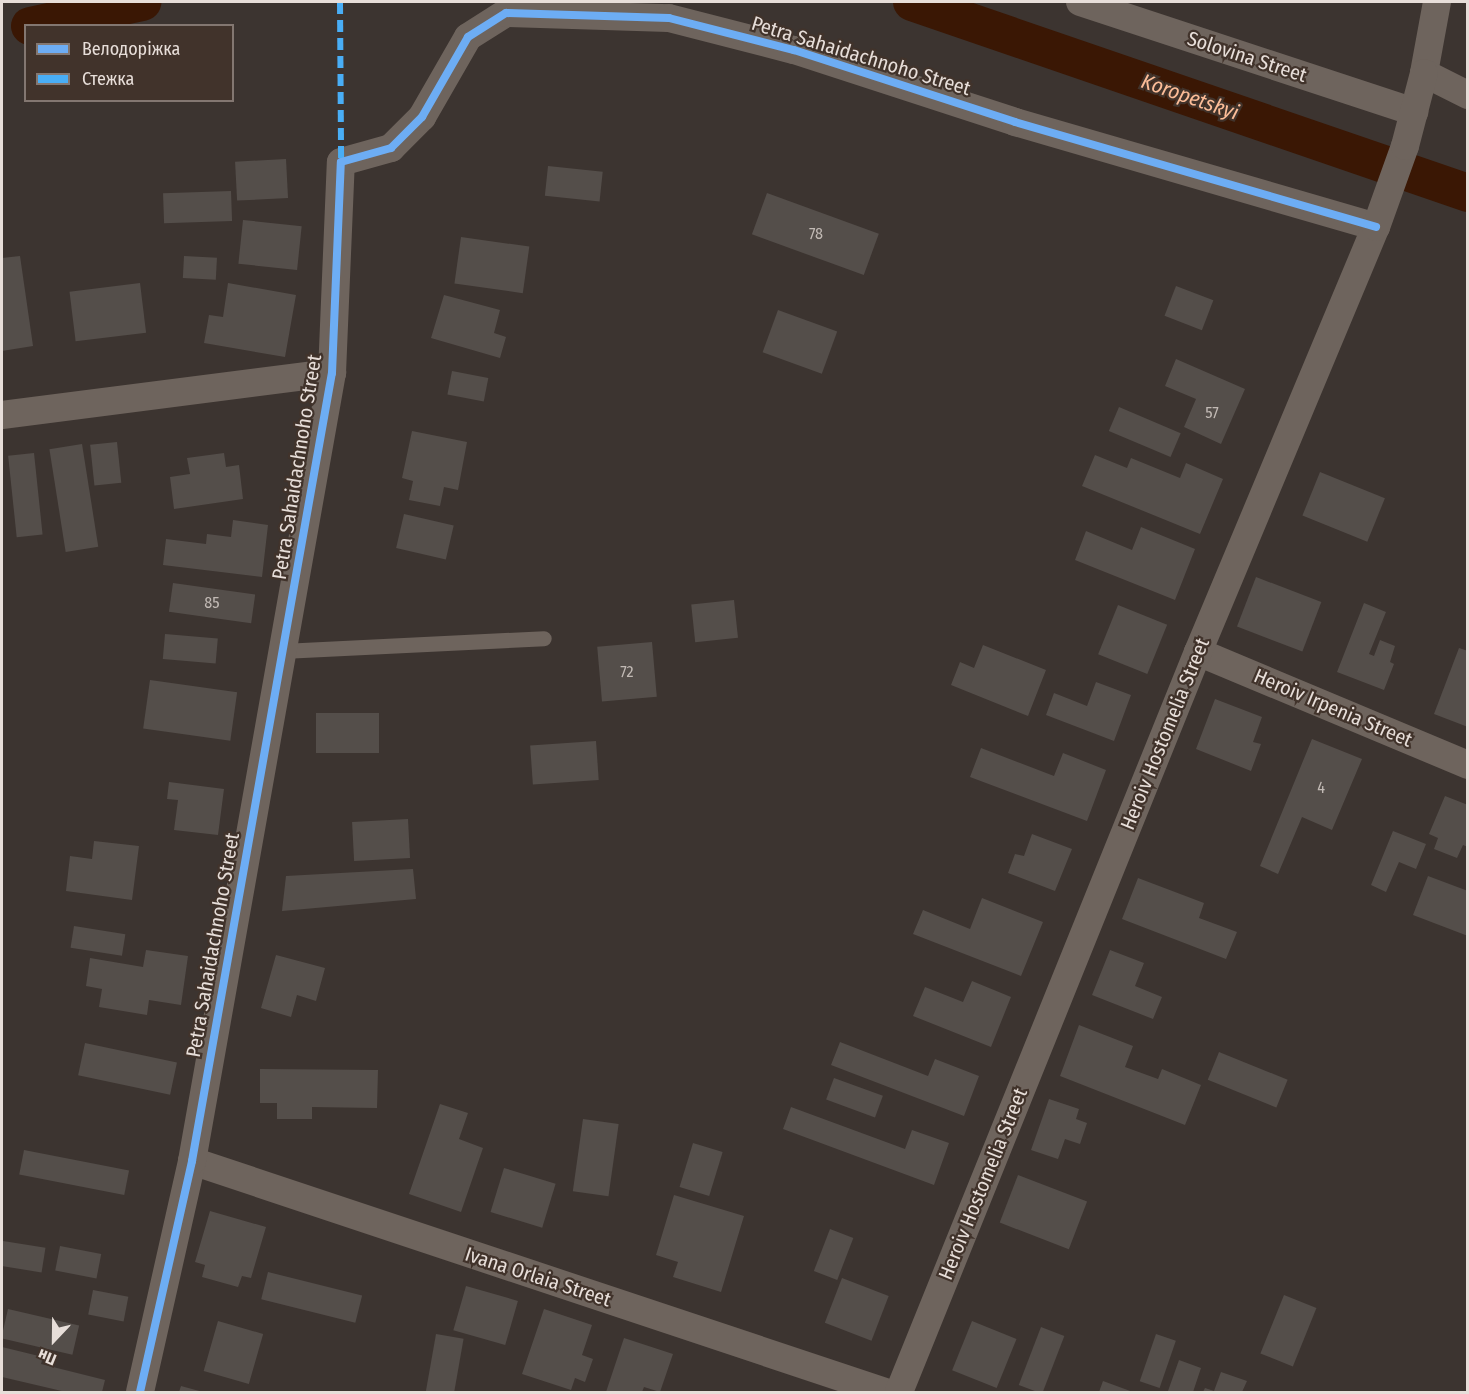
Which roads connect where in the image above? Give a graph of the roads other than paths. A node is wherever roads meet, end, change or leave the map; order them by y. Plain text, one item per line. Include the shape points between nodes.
1 (1080, 2) edge
2 (1437, 2) edge
3 (1424, 73) junction
4 (1467, 95) edge
5 (1414, 112) junction
6 (1377, 227) junction
7 (332, 373) junction
8 (2, 415) edge
9 (544, 638) dead end
10 (282, 651) junction
11 (1198, 652) junction
12 (1467, 765) edge
13 (192, 1161) junction
14 (140, 1392) edge
15 (885, 1392) edge
16 (900, 1392) edge

1 - 5 street, Solovina Street
2 - 3 street, Heroiv Hostomelia Street
3 - 4 street
3 - 5 street, Heroiv Hostomelia Street
5 - 6 street, Heroiv Hostomelia Street
6 - 7 street, Petra Sahaidachnoho Street via 1015,122 722,30 669,18 506,14 468,37 422,117 391,148 341,162
6 - 11 street, Heroiv Hostomelia Street
7 - 8 street, Petra Sahaidachnoho Street
7 - 10 street, Petra Sahaidachnoho Street
9 - 10 lane
10 - 13 street, Petra Sahaidachnoho Street
11 - 12 street, Heroiv Irpenia Street
11 - 16 street, Heroiv Hostomelia Street
13 - 14 street, Petra Sahaidachnoho Street
13 - 15 street, Ivana Orlaia Street

